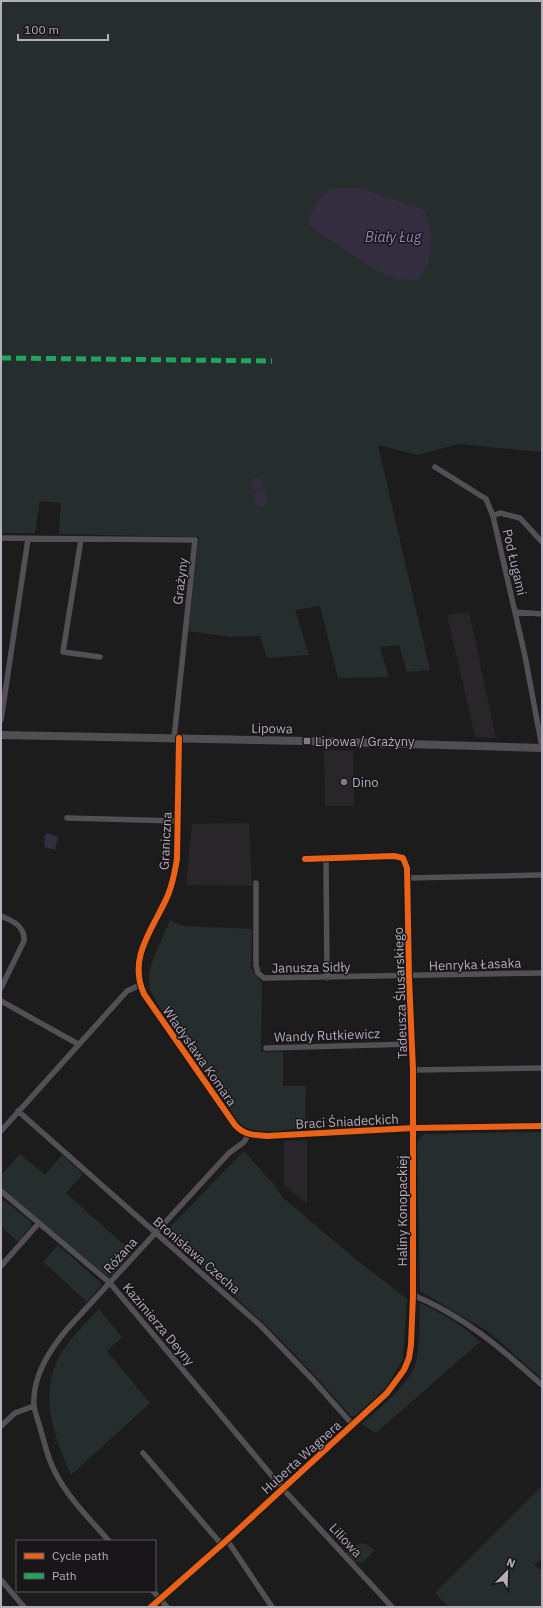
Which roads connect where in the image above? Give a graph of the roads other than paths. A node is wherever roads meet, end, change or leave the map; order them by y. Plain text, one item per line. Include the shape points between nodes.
1 (435, 467) dead end
2 (493, 516) junction
3 (1, 538) edge
4 (28, 539) junction
5 (81, 539) junction
6 (542, 542) edge
7 (515, 612) junction
8 (542, 614) edge
9 (100, 658) dead end
10 (1, 720) edge
11 (1, 735) edge
12 (176, 738) junction
13 (542, 748) edge
14 (67, 818) dead end
15 (177, 821) junction
16 (326, 858) junction
17 (306, 859) dead end
18 (542, 875) edge
19 (408, 878) junction
20 (256, 883) dead end
21 (1, 916) edge
22 (542, 973) edge
23 (409, 977) junction
24 (327, 978) junction
25 (140, 985) junction
26 (1, 988) edge
27 (1, 1001) edge
28 (78, 1044) junction
29 (413, 1044) junction
30 (266, 1048) dead end
31 (542, 1068) edge
32 (413, 1070) junction
33 (18, 1112) junction
34 (542, 1126) edge
35 (413, 1128) junction
36 (1, 1131) edge
37 (248, 1135) junction
38 (1, 1191) edge
39 (39, 1223) junction
40 (155, 1233) junction
41 (1, 1266) edge
42 (110, 1283) junction
43 (413, 1295) junction
44 (542, 1385) edge
45 (34, 1406) junction
46 (353, 1425) junction
47 (1, 1426) edge
48 (143, 1453) dead end
49 (283, 1489) junction
50 (108, 1540) edge
51 (227, 1540) junction
52 (222, 1545) junction
53 (1, 1580) edge
54 (154, 1592) edge
55 (160, 1599) junction
56 (24, 1607) edge
57 (151, 1607) edge
58 (167, 1607) edge
59 (272, 1607) edge
60 (392, 1607) edge

1 - 2 street, Pod Ługami via 486,499
2 - 6 street, Pod Ługami via 500,513 520,518
2 - 7 street, Pod Ługami
3 - 4 street, Grażyny
4 - 5 street, Grażyny
4 - 10 street
5 - 9 street via 63,652
5 - 12 street, Grażyny via 196,540
7 - 8 street, Pod Ługami
7 - 13 street, Pod Ługami
11 - 12 main road, Lipowa
12 - 13 main road, Lipowa
12 - 15 street, Graniczna
14 - 15 street
15 - 25 street, Graniczna via 177,859 174,873 168,894 139,958 137,970
16 - 17 street
16 - 19 street, Tadeusza Ślusarskiego via 403,858
16 - 24 street
18 - 19 street
19 - 23 street, Tadeusza Ślusarskiego
20 - 24 street, Janusza Sidły via 258,973 269,979
21 - 26 street via 14,922 25,934
22 - 23 street, Henryka Łasaka
23 - 24 street, Janusza Sidły
23 - 29 street, Tadeusza Ślusarskiego
25 - 28 street via 127,991
25 - 37 street, Władysława Komara via 230,1119
27 - 28 street
28 - 33 street
29 - 30 street, Wandy Rutkiewicz
29 - 32 street, Tadeusza Ślusarskiego
31 - 32 street
32 - 35 street, Tadeusza Ślusarskiego
33 - 36 street
33 - 40 street, Bronisława Czecha
34 - 35 street, Braci Śniadeckich
35 - 37 street, Braci Śniadeckich
35 - 43 street, Haliny Konopackiej
37 - 40 street, Różana
38 - 39 street, Kazimierza Deyny
39 - 41 street
39 - 42 street, Kazimierza Deyny
40 - 42 street, Różana
40 - 46 street, Bronisława Czecha via 261,1326
42 - 45 street, Różana via 53,1347 37,1380
42 - 49 street, Kazimierza Deyny
43 - 44 street via 464,1321 499,1347
43 - 46 street, Huberta Wagnera via 410,1353 404,1370 387,1393
45 - 47 street via 15,1413
45 - 50 street, Różana via 45,1450 60,1481
46 - 49 street, Huberta Wagnera
48 - 52 street
49 - 51 street, Huberta Wagnera
49 - 60 street, Liliowa
51 - 52 street, Huberta Wagnera
51 - 59 street
52 - 55 street, Huberta Wagnera
53 - 56 street
54 - 55 street
55 - 57 street, Huberta Wagnera
55 - 58 street

